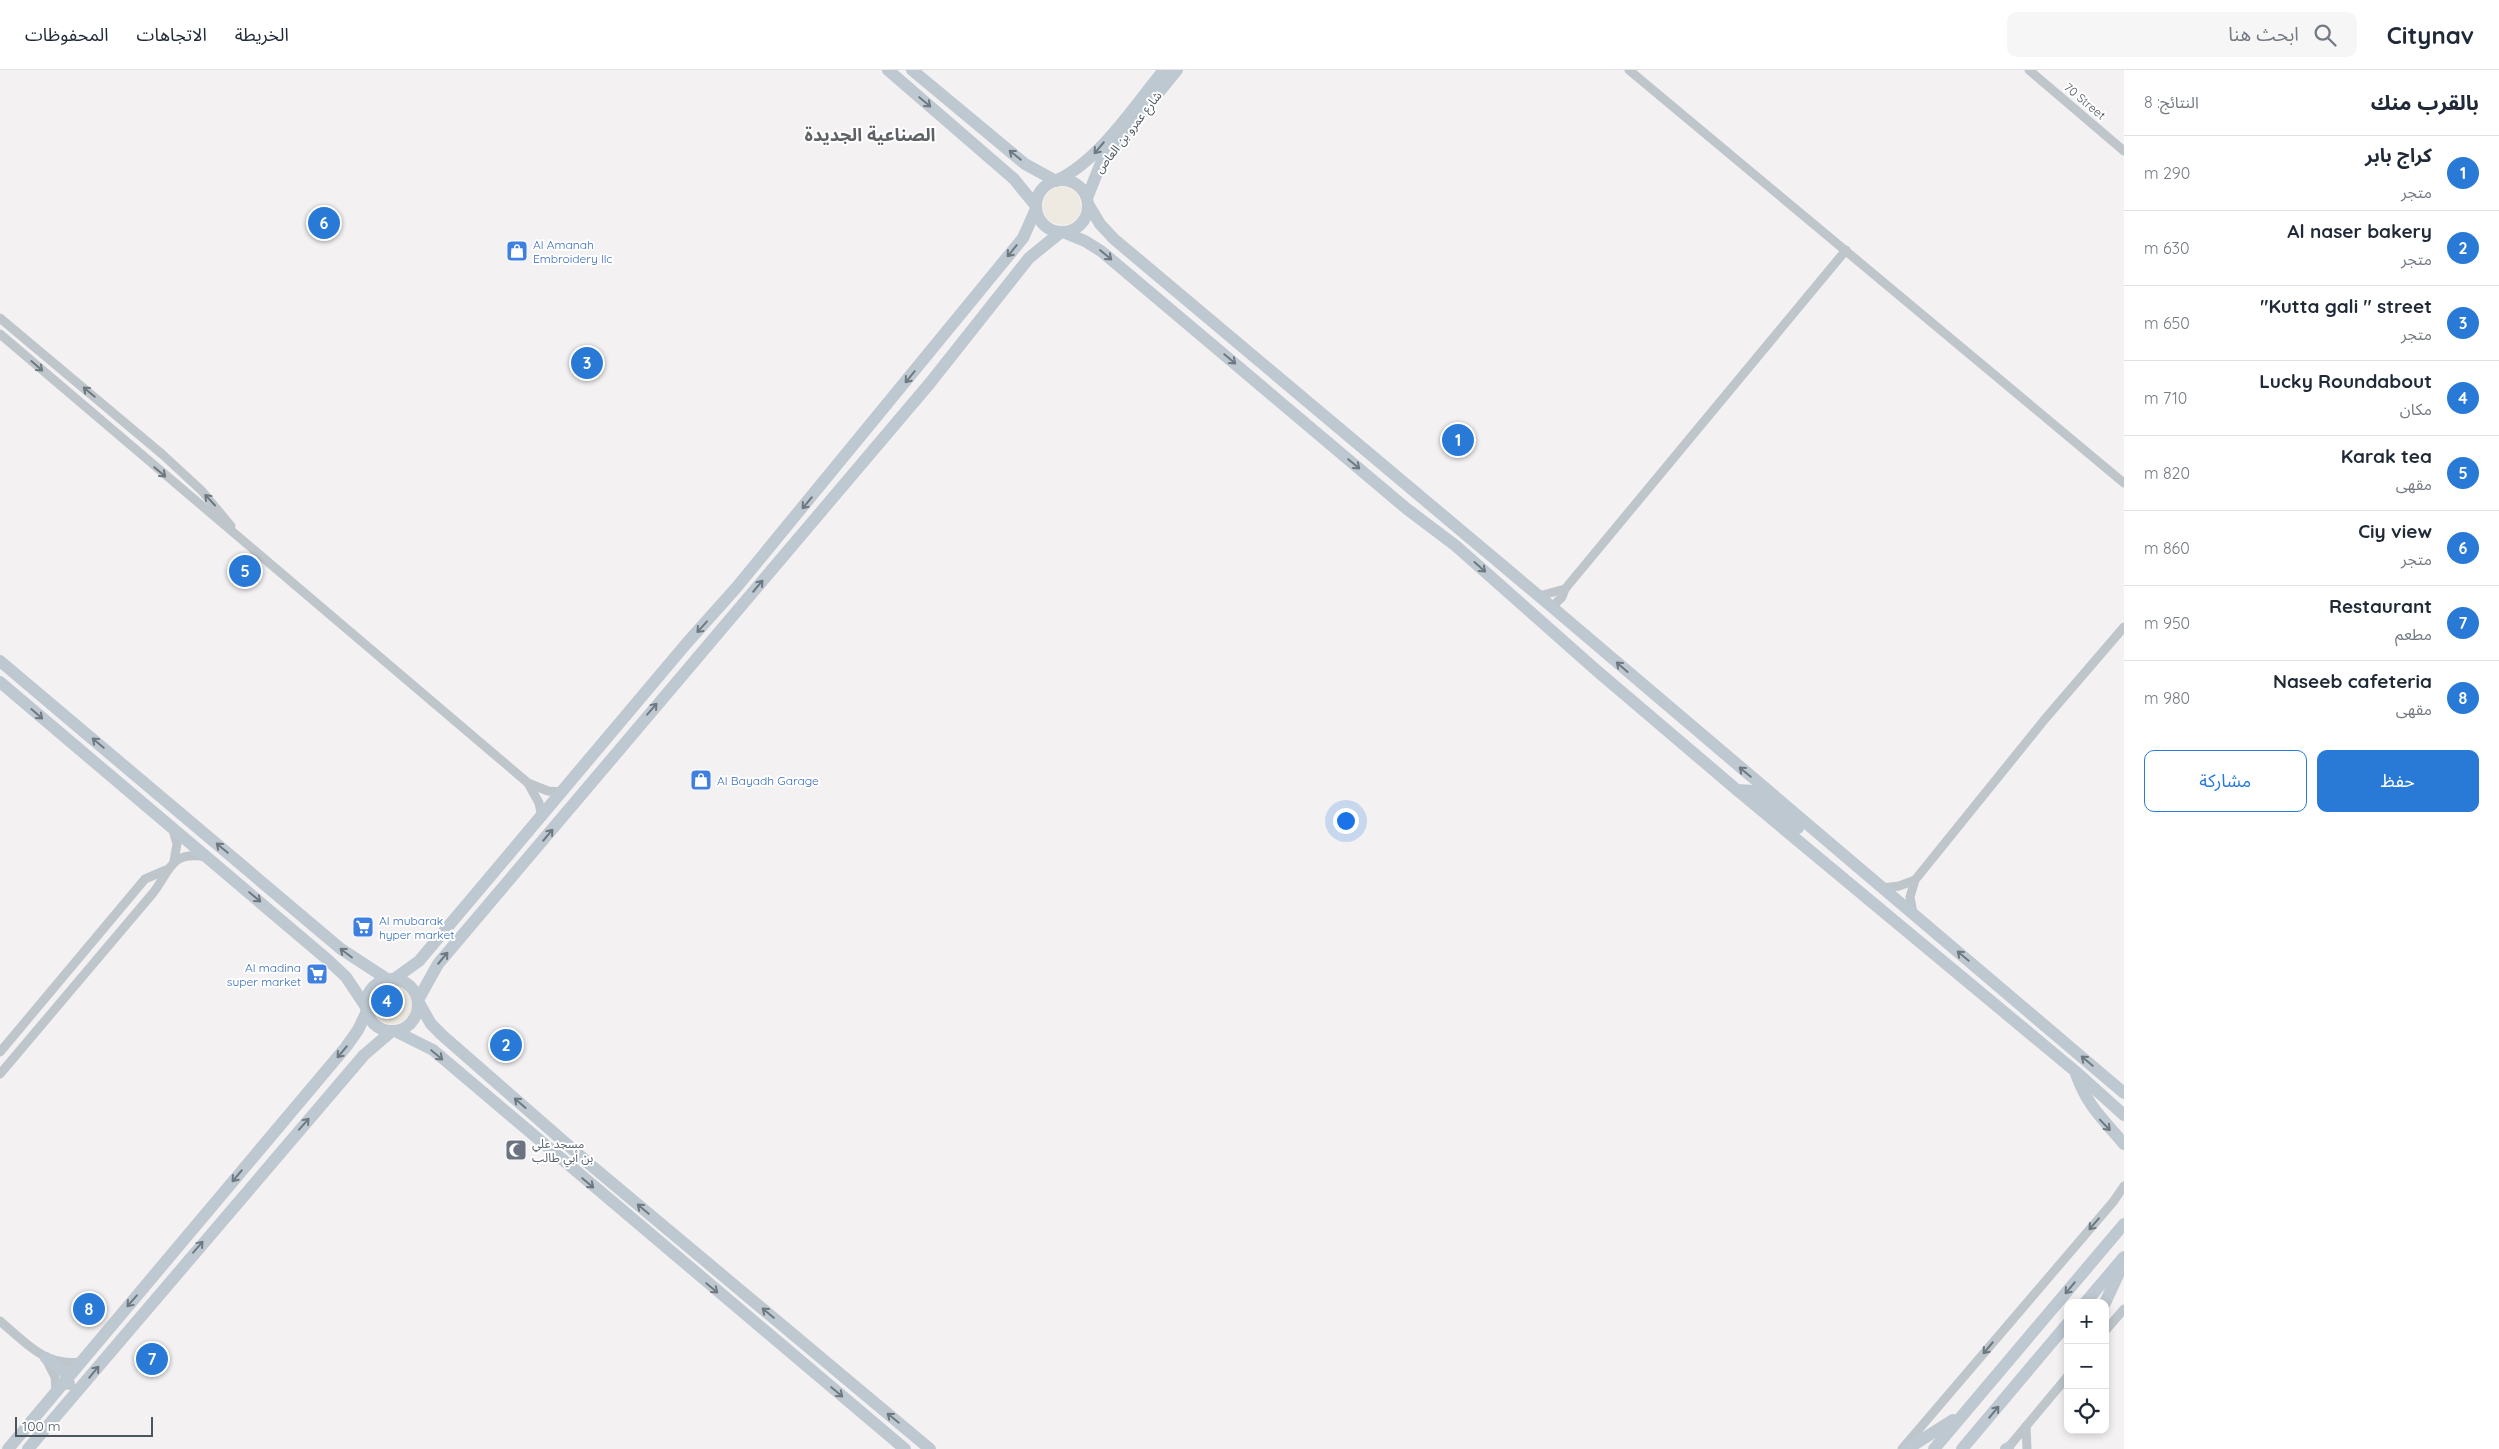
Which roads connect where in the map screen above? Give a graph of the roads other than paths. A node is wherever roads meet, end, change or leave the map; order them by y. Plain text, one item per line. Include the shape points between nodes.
1 (888, 70) edge
2 (912, 70) edge
3 (1164, 70) edge
4 (1178, 70) edge
5 (1629, 70) edge
6 (2029, 70) edge
7 (2124, 151) edge
8 (1056, 180) junction
9 (1088, 201) junction
10 (1036, 207) junction
11 (1062, 232) junction
12 (1846, 250) junction
13 (0, 318) edge
14 (2, 337) edge
15 (2124, 484) edge
16 (240, 538) junction
17 (1497, 583) junction
18 (736, 588) junction
19 (1565, 589) junction
20 (1539, 596) junction
21 (1552, 607) junction
22 (730, 622) junction
23 (2124, 627) edge
24 (686, 644) junction
25 (2, 666) edge
26 (676, 682) junction
27 (2, 686) edge
28 (528, 783) junction
29 (1737, 790) junction
30 (563, 792) junction
31 (542, 817) junction
32 (171, 826) junction
33 (1841, 852) junction
34 (207, 857) junction
35 (174, 861) junction
36 (166, 870) junction
37 (1915, 880) junction
38 (1882, 888) junction
39 (1913, 914) junction
40 (390, 979) junction
41 (418, 1002) junction
42 (366, 1009) junction
43 (394, 1031) junction
44 (0, 1052) edge
45 (2075, 1071) junction
46 (2101, 1073) junction
47 (0, 1074) edge
48 (2124, 1083) edge
49 (2124, 1093) edge
50 (2124, 1115) edge
51 (2124, 1144) edge
52 (2124, 1186) edge
53 (2123, 1224) edge
54 (2124, 1257) edge
55 (2124, 1262) edge
56 (2088, 1299) edge
57 (2107, 1299) edge
58 (2124, 1309) edge
59 (0, 1321) edge
60 (2109, 1326) edge
61 (2064, 1329) edge
62 (46, 1358) junction
63 (80, 1362) junction
64 (68, 1377) junction
65 (2064, 1381) edge
66 (56, 1391) junction
67 (66, 1404) junction
68 (1964, 1414) junction
69 (2026, 1426) junction
70 (8, 1449) edge
71 (28, 1449) edge
72 (905, 1449) edge
73 (930, 1449) edge
74 (1902, 1449) edge
75 (1907, 1449) edge
76 (1934, 1449) edge
77 (1962, 1449) edge
78 (2007, 1449) edge
79 (2027, 1449) edge

1 -> 10 main road via 1014,179
8 -> 2 main road via 1025,164
3 -> 8 main road, شارع عمرو بن العاص via 1093,156 1078,169
4 - 9 main road, شارع عمرو بن العاص via 1101,163
5 - 12 street
6 - 7 street, 70 Street
8 - 9 main road via 1075,183
8 - 10 main road via 1040,192
9 - 11 main road via 1088,211 1082,223
9 - 20 main road via 1100,224 1114,239
10 - 11 main road via 1044,225
10 -> 18 main road via 1023,238
11 -> 17 main road via 1102,251
22 -> 11 main road via 930,383 1029,258
12 - 15 street
12 - 19 street
16 -> 13 street via 216,506 162,454
14 -> 16 street
16 - 28 street
17 - 21 main road via 1506,583 1537,608
17 - 29 main road
18 - 22 main road via 718,615 719,621
18 -> 24 main road
19 - 20 street
19 - 21 street via 1562,598
20 - 21 main road
33 -> 21 main road
22 - 26 main road
23 - 37 street
24 - 26 main road via 691,644 694,651
24 - 30 main road
40 -> 25 main road via 341,949
41 -> 26 main road via 438,964
27 -> 32 main road
28 - 30 street via 548,791
28 - 31 street via 539,802
29 - 33 main road via 1753,791 1821,846
29 - 45 main road
30 - 31 main road
31 - 40 main road via 419,961
32 - 34 main road
32 - 35 street via 178,844
33 - 38 main road
34 - 35 street via 194,856
34 -> 42 main road via 337,968 353,986
35 - 36 street
36 - 44 street via 146,878
36 - 47 street via 148,900
37 - 38 street
37 - 39 street via 1910,897
38 - 39 main road
46 -> 39 main road
40 - 41 main road via 410,985
40 - 42 main road via 380,982 369,992
41 - 43 main road via 415,1018 403,1029
73 -> 41 main road via 470,1060 436,1030
42 - 43 main road via 376,1025
42 -> 63 main road via 358,1030 346,1047
67 -> 43 main road via 364,1055
43 -> 72 main road via 433,1050
45 - 50 main road
45 -> 51 main road via 2097,1116
46 - 48 main road
46 - 49 main road
52 -> 74 street
53 -> 68 main road
54 - 56 main road
55 - 57 main road
58 - 60 street
59 - 62 street
77 -> 61 main road
62 - 63 street
62 - 64 main road via 62,1368
62 - 66 street via 53,1370
63 - 64 main road
64 - 66 main road
64 - 67 main road
65 - 69 street
66 - 70 main road
67 - 71 main road
68 - 75 main road
68 - 76 main road
69 - 78 street
69 - 79 street

